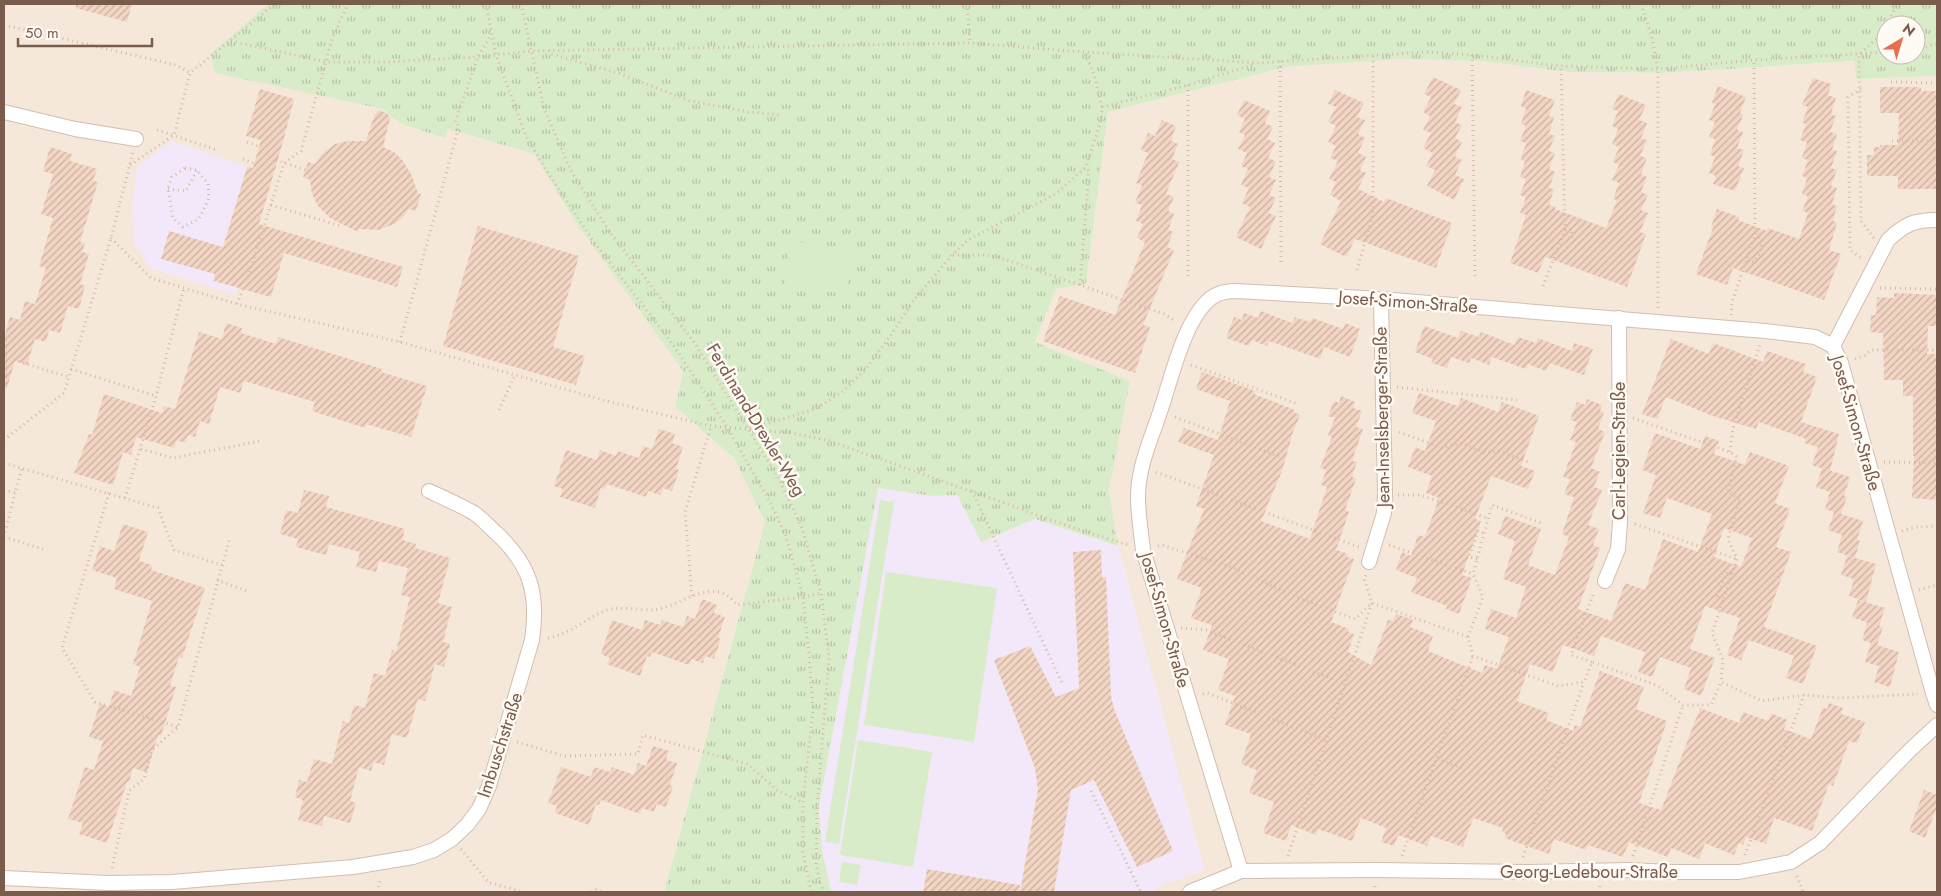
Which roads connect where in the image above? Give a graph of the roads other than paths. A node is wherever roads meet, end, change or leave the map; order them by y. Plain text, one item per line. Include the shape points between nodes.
1 (4, 112) edge
2 (136, 140) dead end
3 (1937, 220) edge
4 (1381, 299) junction
5 (1619, 318) junction
6 (1833, 346) junction
7 (429, 491) dead end
8 (1372, 551) road end
9 (1605, 582) road end
10 (1935, 699) edge
11 (1937, 725) edge
12 (1242, 871) junction
13 (4, 878) edge
14 (108, 887) edge
15 (137, 887) edge
16 (1190, 892) edge

1 - 2 street
3 - 6 street via 1919,220 1902,227 1888,240
4 - 5 street, Josef-Simon-Straße
4 - 8 street, Jean-Inselsberger-Straße via 1385,494 1384,513
4 - 12 street, Josef-Simon-Straße via 1236,290 1211,298 1198,313 1176,360 1142,467 1138,496 1143,550
5 - 6 street, Josef-Simon-Straße via 1815,337
5 - 9 street, Carl-Legien-Straße via 1620,522 1618,549
6 - 10 street, Josef-Simon-Straße via 1841,363
7 - 15 street, Imbuschstraße via 475,514 500,536 520,560 531,583 536,615 532,640 490,786 479,809 452,839 413,857 386,863
11 - 12 street, Georg-Ledebour-Straße via 1820,843 1791,862 1739,872
12 - 16 street, Georg-Ledebour-Straße
13 - 14 street, Imbuschstraße
14 - 15 street, Imbuschstraße

